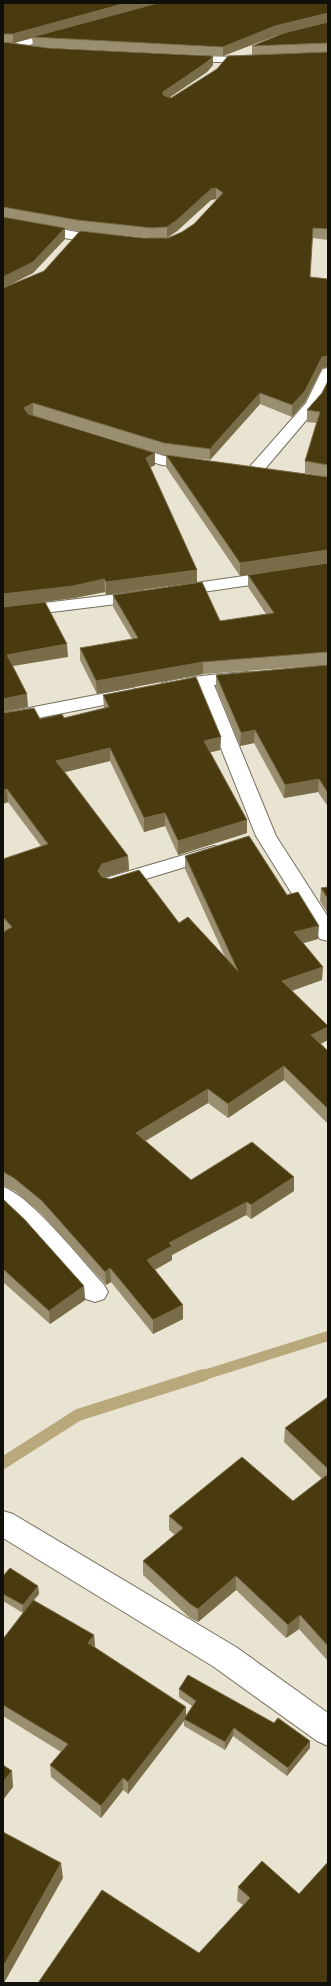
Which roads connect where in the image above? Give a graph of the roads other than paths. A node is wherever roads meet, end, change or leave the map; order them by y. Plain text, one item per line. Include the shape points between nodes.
1 (73, 30) edge
2 (6, 47) edge
3 (250, 50) dead end
4 (36, 51) edge
5 (172, 59) edge
6 (261, 59) edge
7 (224, 61) junction
8 (216, 70) edge
9 (3, 222) edge
10 (77, 236) junction
11 (118, 240) edge
12 (66, 248) edge
13 (328, 372) edge
14 (313, 404) junction
15 (328, 406) edge
16 (109, 444) edge
17 (208, 466) edge
18 (253, 473) edge
19 (328, 570) edge
20 (3, 613) edge
21 (264, 676) edge
22 (203, 680) junction
23 (3, 719) edge
24 (229, 848) edge
25 (110, 884) edge
26 (328, 934) edge
27 (3, 1196) edge
28 (95, 1292) dead end
29 (3, 1524) edge
30 (328, 1731) edge

1 - 2 street
2 - 4 street
3 - 7 street
5 - 7 street
6 - 7 street
7 - 8 street
9 - 10 street
10 - 11 street
10 - 12 street
13 - 14 street
14 - 15 street
14 - 18 street
16 - 17 street via 162,460
19 - 20 street via 118,600
21 - 22 street
22 - 23 street
22 - 26 street via 259,838
24 - 25 street
27 - 28 street via 36,1226
29 - 30 street via 225,1657

